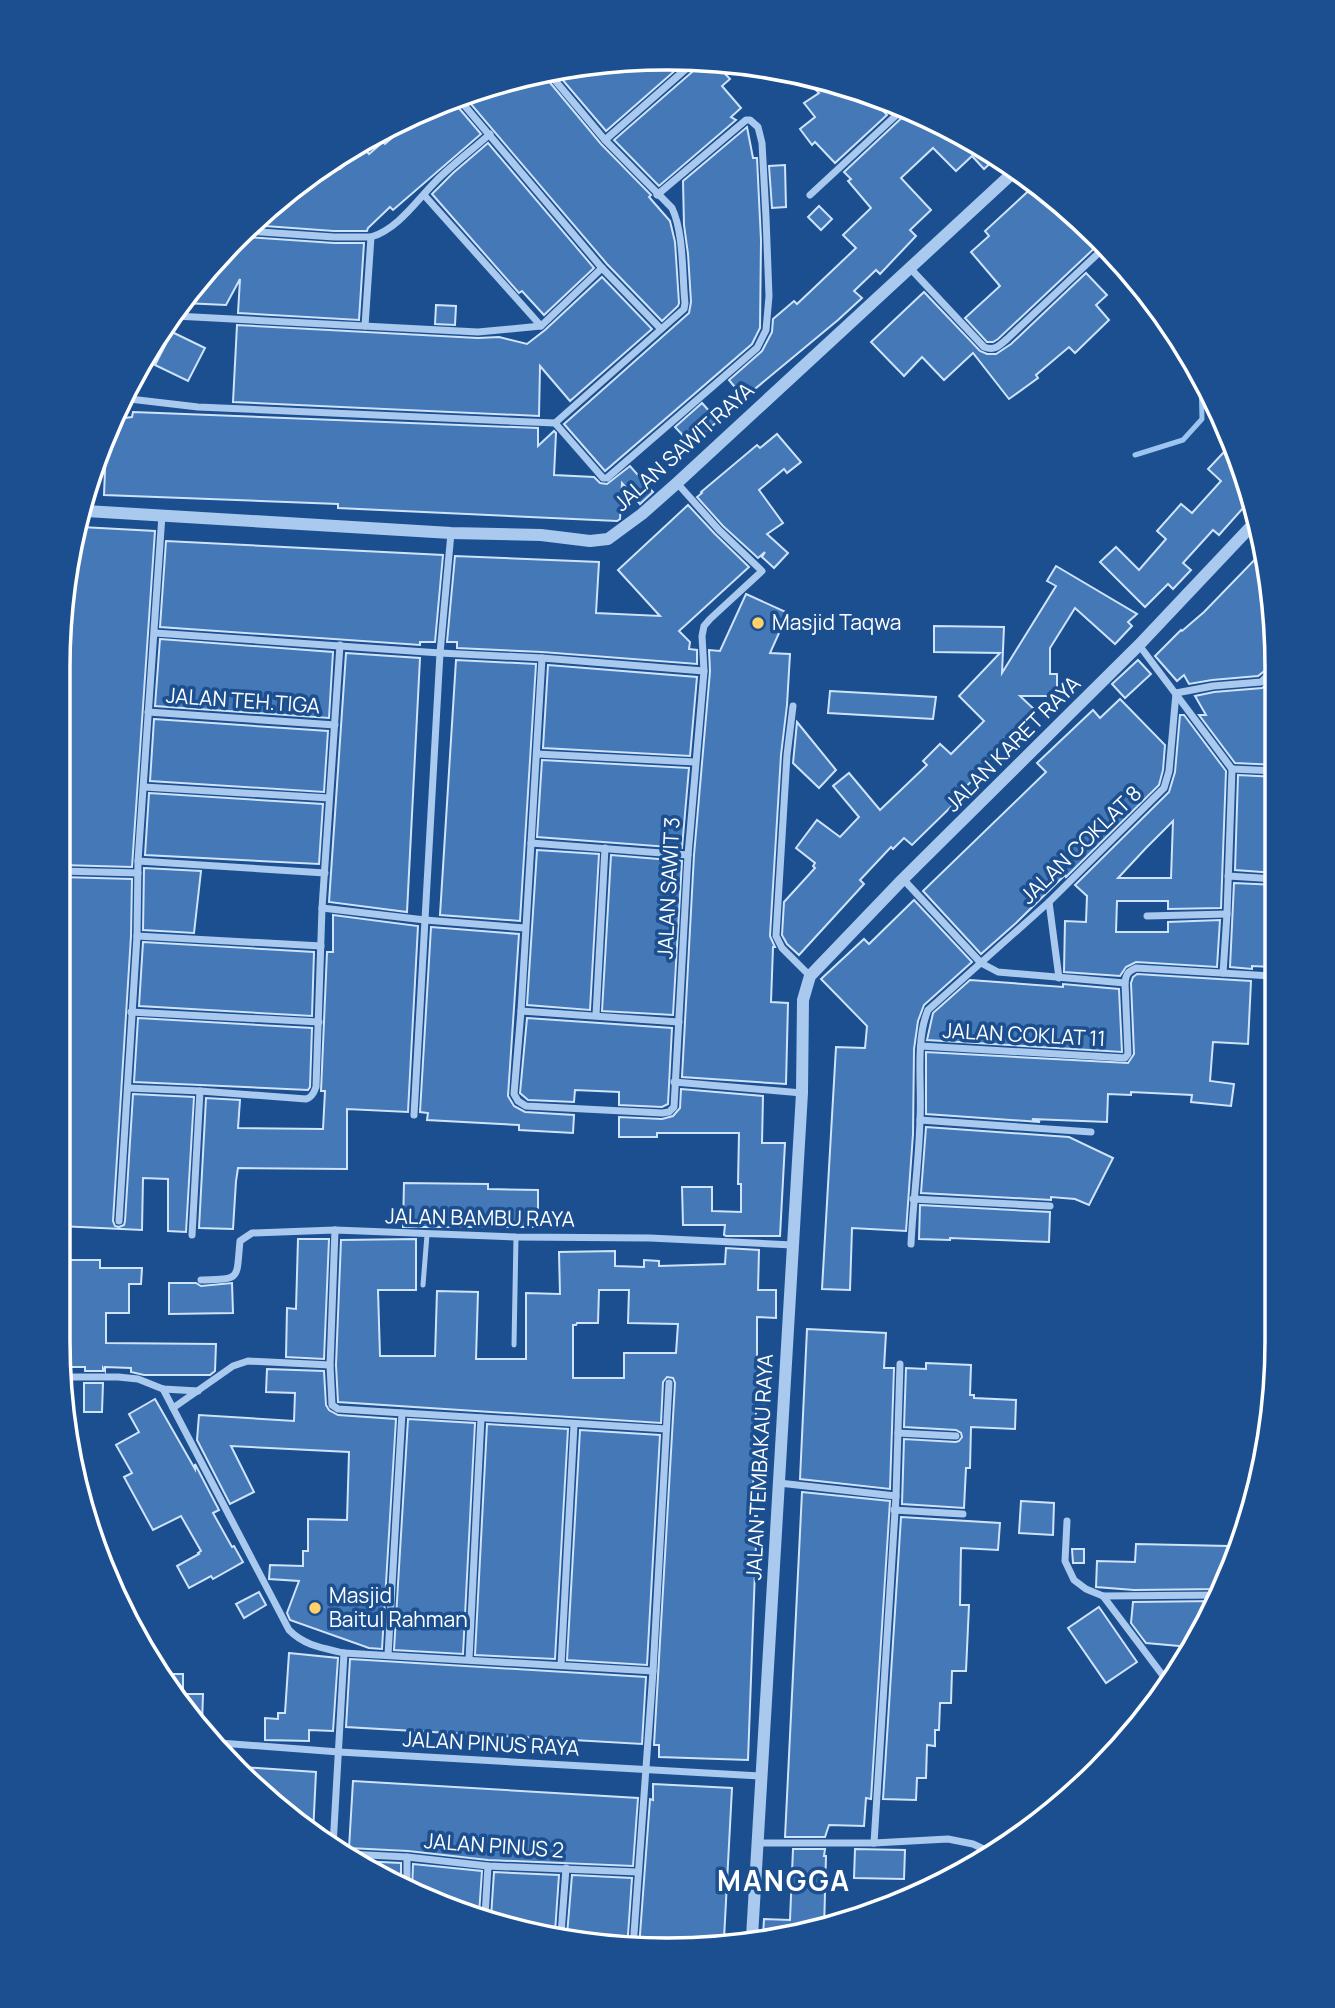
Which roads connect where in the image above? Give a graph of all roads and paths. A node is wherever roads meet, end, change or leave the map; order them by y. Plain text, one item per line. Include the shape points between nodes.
1 (684, 70) edge
2 (555, 80) edge
3 (465, 106) edge
4 (896, 115) edge
5 (490, 134) junction
6 (605, 140) junction
7 (1008, 177) edge
8 (424, 195) junction
9 (657, 195) junction
10 (810, 195) dead end
11 (259, 232) edge
12 (371, 237) junction
13 (1098, 254) edge
14 (909, 267) junction
15 (602, 268) junction
16 (184, 317) edge
17 (541, 326) junction
18 (365, 327) junction
19 (661, 329) junction
20 (134, 400) edge
21 (555, 423) junction
22 (677, 483) junction
23 (91, 510) edge
24 (162, 514) junction
25 (1249, 529) edge
26 (451, 533) junction
27 (155, 633) junction
28 (341, 645) junction
29 (1139, 645) junction
30 (440, 653) junction
31 (542, 658) junction
32 (704, 671) junction
33 (1265, 678) edge
34 (1176, 693) junction
35 (793, 706) dead end
36 (148, 712) junction
37 (335, 725) junction
38 (537, 754) junction
39 (695, 762) junction
40 (1233, 769) junction
41 (1265, 771) edge
42 (144, 787) junction
43 (329, 798) junction
44 (531, 843) junction
45 (605, 848) junction
46 (688, 855) junction
47 (138, 861) junction
48 (70, 871) edge
49 (138, 873) junction
50 (324, 873) junction
51 (1228, 876) junction
52 (1265, 878) edge
53 (903, 879) junction
54 (1049, 901) junction
55 (322, 908) junction
56 (1227, 914) junction
57 (1147, 916) dead end
58 (425, 920) junction
59 (525, 929) junction
60 (137, 936) junction
61 (321, 946) junction
62 (981, 963) junction
63 (1223, 974) junction
64 (810, 976) junction
65 (1265, 976) edge
66 (1059, 978) junction
67 (1125, 983) junction
68 (803, 1000) joint
69 (521, 1011) junction
70 (131, 1012) junction
71 (596, 1015) junction
72 (319, 1022) junction
73 (679, 1022) junction
74 (921, 1046) junction
75 (674, 1082) junction
76 (128, 1088) junction
77 (200, 1091) junction
78 (802, 1093) junction
79 (414, 1115) dead end
80 (920, 1120) junction
81 (1091, 1132) dead end
82 (913, 1199) junction
83 (1050, 1206) dead end
84 (119, 1221) dead end
85 (335, 1230) junction
86 (192, 1235) dead end
87 (427, 1235) junction
88 (516, 1237) junction
89 (911, 1244) dead end
90 (792, 1245) junction
91 (201, 1280) dead end
92 (423, 1285) dead end
93 (514, 1345) dead end
94 (900, 1364) dead end
95 (330, 1365) junction
96 (71, 1377) edge
97 (669, 1383) dead end
98 (163, 1389) junction
99 (200, 1391) junction
100 (173, 1408) junction
101 (402, 1413) junction
102 (481, 1418) junction
103 (574, 1425) junction
104 (666, 1429) junction
105 (898, 1433) junction
106 (956, 1436) dead end
107 (779, 1483) junction
108 (896, 1496) junction
109 (894, 1510) junction
110 (964, 1514) dead end
111 (1066, 1521) dead end
112 (1208, 1595) edge
113 (1103, 1597) junction
114 (344, 1653) junction
115 (388, 1655) junction
116 (469, 1659) junction
117 (561, 1665) junction
118 (653, 1671) junction
119 (1162, 1675) edge
120 (227, 1744) edge
121 (339, 1752) junction
122 (646, 1770) junction
123 (760, 1776) junction
124 (334, 1835) edge
125 (758, 1843) junction
126 (874, 1843) junction
127 (982, 1848) edge
128 (364, 1855) edge
129 (407, 1857) junction
130 (488, 1866) junction
131 (566, 1868) junction
132 (638, 1872) junction
133 (407, 1878) edge
134 (485, 1909) edge
135 (561, 1929) edge
136 (752, 1932) edge
137 (635, 1937) edge

1 - 6 street
2 - 6 street
3 - 5 street
4 - 10 street
5 - 8 street
5 - 15 street
6 - 9 street
7 - 14 street, JALAN SAWIT RAYA
8 - 12 street via 397,221
8 - 17 street
9 - 19 street via 675,214 685,303
9 - 21 street via 746,120 758,127 766,217 766,330 757,348 607,478
11 - 12 street
12 - 18 street
13 - 14 street via 991,350
14 - 22 street, JALAN SAWIT RAYA
15 - 17 street
15 - 19 street
16 - 18 street
17 - 18 street via 478,332
19 - 21 street
20 - 21 street via 198,407
22 - 26 street, JALAN SAWIT RAYA via 608,539
22 - 32 street, JALAN SAWIT 3 via 762,570 704,626
23 - 24 street, JALAN SAWIT RAYA
24 - 26 street, JALAN SAWIT RAYA
24 - 27 street
25 - 29 street, JALAN KARET RAYA
26 - 30 street
27 - 28 street
27 - 36 street
28 - 30 street
28 - 37 street
29 - 34 street
29 - 53 street, JALAN KARET RAYA
30 - 31 street
30 - 58 street
31 - 32 street
31 - 38 street
32 - 39 street, JALAN SAWIT 3
33 - 34 street
34 - 40 street
34 - 54 street, JALAN COKLAT 8 via 1164,789
35 - 64 street via 776,936
36 - 37 street, JALAN TEH.TIGA
36 - 42 street
37 - 43 street
38 - 39 street
38 - 44 street
39 - 46 street, JALAN SAWIT 3
40 - 41 street
40 - 51 street
42 - 43 street
42 - 47 street
43 - 50 street
44 - 45 street
44 - 59 street
45 - 46 street
45 - 71 street
46 - 73 street, JALAN SAWIT 3
47 - 49 street
47 - 50 street
48 - 49 street
49 - 60 street
50 - 55 street
51 - 52 street
51 - 56 street
53 - 62 street
53 - 64 street, JALAN KARET RAYA
54 - 62 street, JALAN COKLAT 8
54 - 66 street
55 - 58 street
55 - 61 street
56 - 57 street
56 - 63 street
58 - 59 street
58 - 79 street
59 - 69 street
60 - 61 street
60 - 70 street
61 - 72 street
62 - 66 street via 998,972
62 - 74 street, JALAN COKLAT 8 via 928,1010
63 - 65 street
63 - 67 street via 1136,968 1126,975
64 - 68 street, JALAN KARET RAYA
66 - 67 street
67 - 74 street, JALAN COKLAT 11 via 1125,1058
68 - 78 street, JALAN TEMBAKAU RAYA
69 - 71 street
69 - 75 street, JALAN SAWIT 3 via 514,1094 526,1106 669,1112 674,1107
70 - 72 street
70 - 76 street
71 - 73 street
72 - 77 street via 316,1087 309,1099
73 - 75 street, JALAN SAWIT 3
74 - 80 street, JALAN COKLAT 8
75 - 78 street
76 - 77 street
76 - 84 street
77 - 86 street
78 - 90 street, JALAN TEMBAKAU RAYA
80 - 81 street
80 - 82 street, JALAN COKLAT 8
82 - 83 street
82 - 89 street, JALAN COKLAT 8
85 - 87 street, JALAN BAMBU RAYA
85 - 91 street, JALAN BAMBU RAYA via 252,1233 240,1241 234,1277
85 - 95 street
87 - 88 street, JALAN BAMBU RAYA
87 - 92 lane
88 - 90 street, JALAN BAMBU RAYA
88 - 93 lane
90 - 107 street, JALAN TEMBAKAU RAYA
94 - 105 street
95 - 99 street via 248,1360
95 - 101 street via 332,1405
96 - 98 street via 138,1379
97 - 104 street
98 - 99 street
98 - 100 street
99 - 100 street
100 - 114 street via 289,1630 308,1644
101 - 102 street
101 - 115 street
102 - 103 street
102 - 116 street
103 - 104 street
103 - 117 street
104 - 118 street
105 - 106 street
105 - 108 street
107 - 108 street
107 - 123 street, JALAN TEMBAKAU RAYA
108 - 109 street
109 - 110 street
109 - 126 street
111 - 113 street via 1065,1561 1074,1580
112 - 113 street
113 - 119 street
114 - 115 street
114 - 121 street
115 - 116 street
116 - 117 street
117 - 118 street
118 - 122 street
120 - 121 street, JALAN PINUS RAYA
121 - 122 street, JALAN PINUS RAYA
121 - 124 street
122 - 123 street, JALAN PINUS RAYA
122 - 132 street
123 - 125 street, JALAN TEMBAKAU RAYA
125 - 126 street
125 - 136 street, JALAN TEMBAKAU RAYA
126 - 127 street via 948,1839
128 - 129 street, JALAN PINUS 2
129 - 130 street, JALAN PINUS 2
129 - 133 street
130 - 131 street, JALAN PINUS 2
130 - 134 street
131 - 132 street, JALAN PINUS 2
131 - 135 street
132 - 137 street

